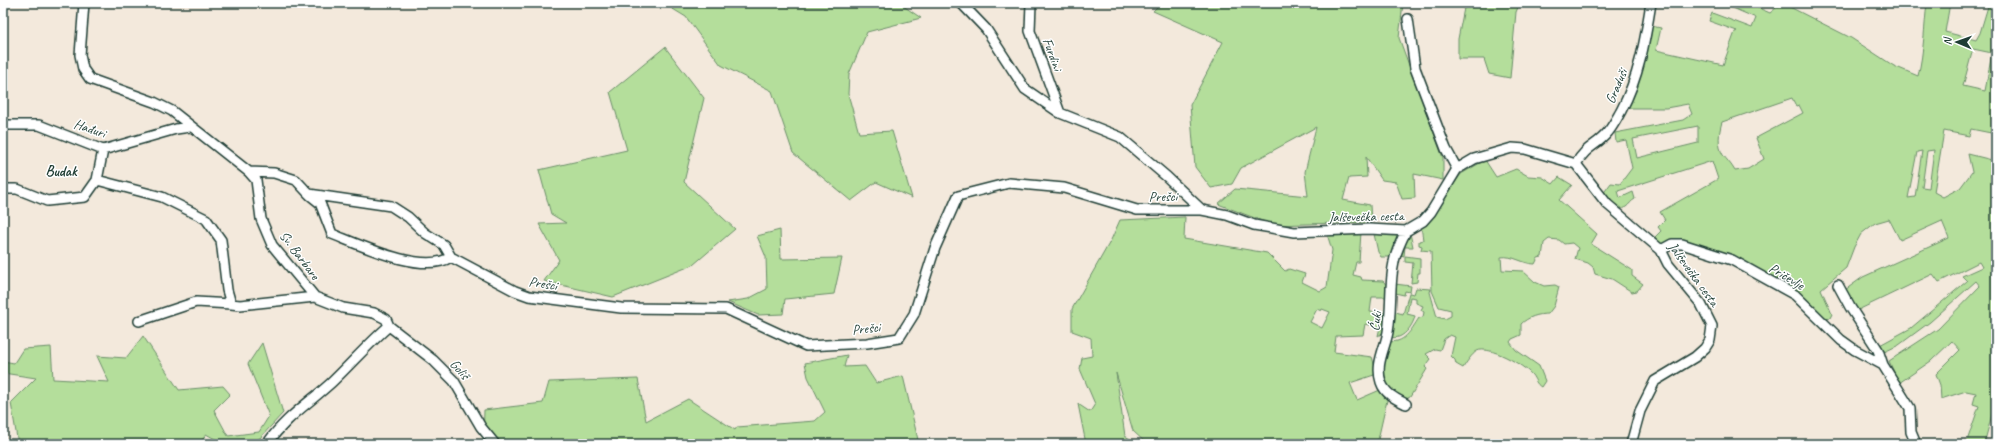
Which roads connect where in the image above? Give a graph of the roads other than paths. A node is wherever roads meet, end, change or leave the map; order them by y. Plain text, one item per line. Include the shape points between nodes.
1 (84, 3) edge
2 (960, 3) edge
3 (1031, 3) edge
4 (1651, 3) edge
5 (1408, 19) dead end
6 (1060, 113) junction
7 (3, 125) edge
8 (190, 127) junction
9 (103, 150) junction
10 (1576, 164) junction
11 (1457, 169) junction
12 (249, 172) junction
13 (97, 180) junction
14 (3, 188) edge
15 (309, 194) junction
16 (1202, 210) junction
17 (1406, 231) junction
18 (1661, 250) junction
19 (451, 257) junction
20 (1838, 285) dead end
21 (315, 297) junction
22 (231, 304) junction
23 (139, 321) dead end
24 (390, 326) junction
25 (1883, 365) junction
26 (1406, 404) dead end
27 (267, 444) edge
28 (495, 444) edge
29 (1631, 444) edge
30 (1916, 444) edge

1 - 8 street, Sv. Barbare via 80,55 83,69 90,79 154,102 172,111
2 - 6 street via 986,30 1025,89
3 - 6 street, Furdini via 1030,31
4 - 10 street, Graduši via 1640,66 1628,97 1608,132 1583,152
5 - 11 street via 1415,68 1446,148
6 - 16 street via 1120,137
7 - 9 street, Hađuri via 39,125
8 - 9 street, Hađuri
8 - 12 street, Sv. Barbare
9 - 13 street
10 - 11 street, Jalševečka cesta via 1525,149 1512,148 1474,159
10 - 18 street, Jalševečka cesta via 1607,204
11 - 17 street, Jalševečka cesta via 1431,212 1423,221
12 - 15 street via 274,173 296,180
12 - 21 street, Sv. Barbare via 256,180 261,219 272,245
13 - 14 street via 85,197 47,201 17,189
13 - 22 street via 162,197 206,219 221,240
15 - 19 street, Prešci via 391,206 444,245
15 - 19 street via 320,203 332,234 390,257 421,262 444,262
16 - 17 street, Jalševečka cesta via 1227,215 1254,225 1294,232 1368,229
16 - 19 street, Prešci via 1137,210 1064,188 1009,183 958,196 935,248 914,314 899,338 844,344 806,346 726,309 621,308 529,296 515,292
17 - 26 street, Ćuki via 1394,260 1390,317 1379,370 1381,382 1386,390 1392,397
18 - 25 street, Pričevlje via 1672,244 1682,244 1732,260 1795,295 1841,340
18 - 29 street, Jalševečka cesta via 1668,264 1710,318 1712,332 1705,348 1695,357 1655,381 1640,411
20 - 25 street, Pričevlje via 1878,350
21 - 22 street
21 - 24 street, Sv. Barbare via 343,308 374,313 386,319
22 - 23 street via 196,302
24 - 27 street via 331,383 303,405 278,429
24 - 28 street, Goliš via 433,360 454,381 481,427
25 - 30 street, Pričevlje via 1910,408 1911,432

